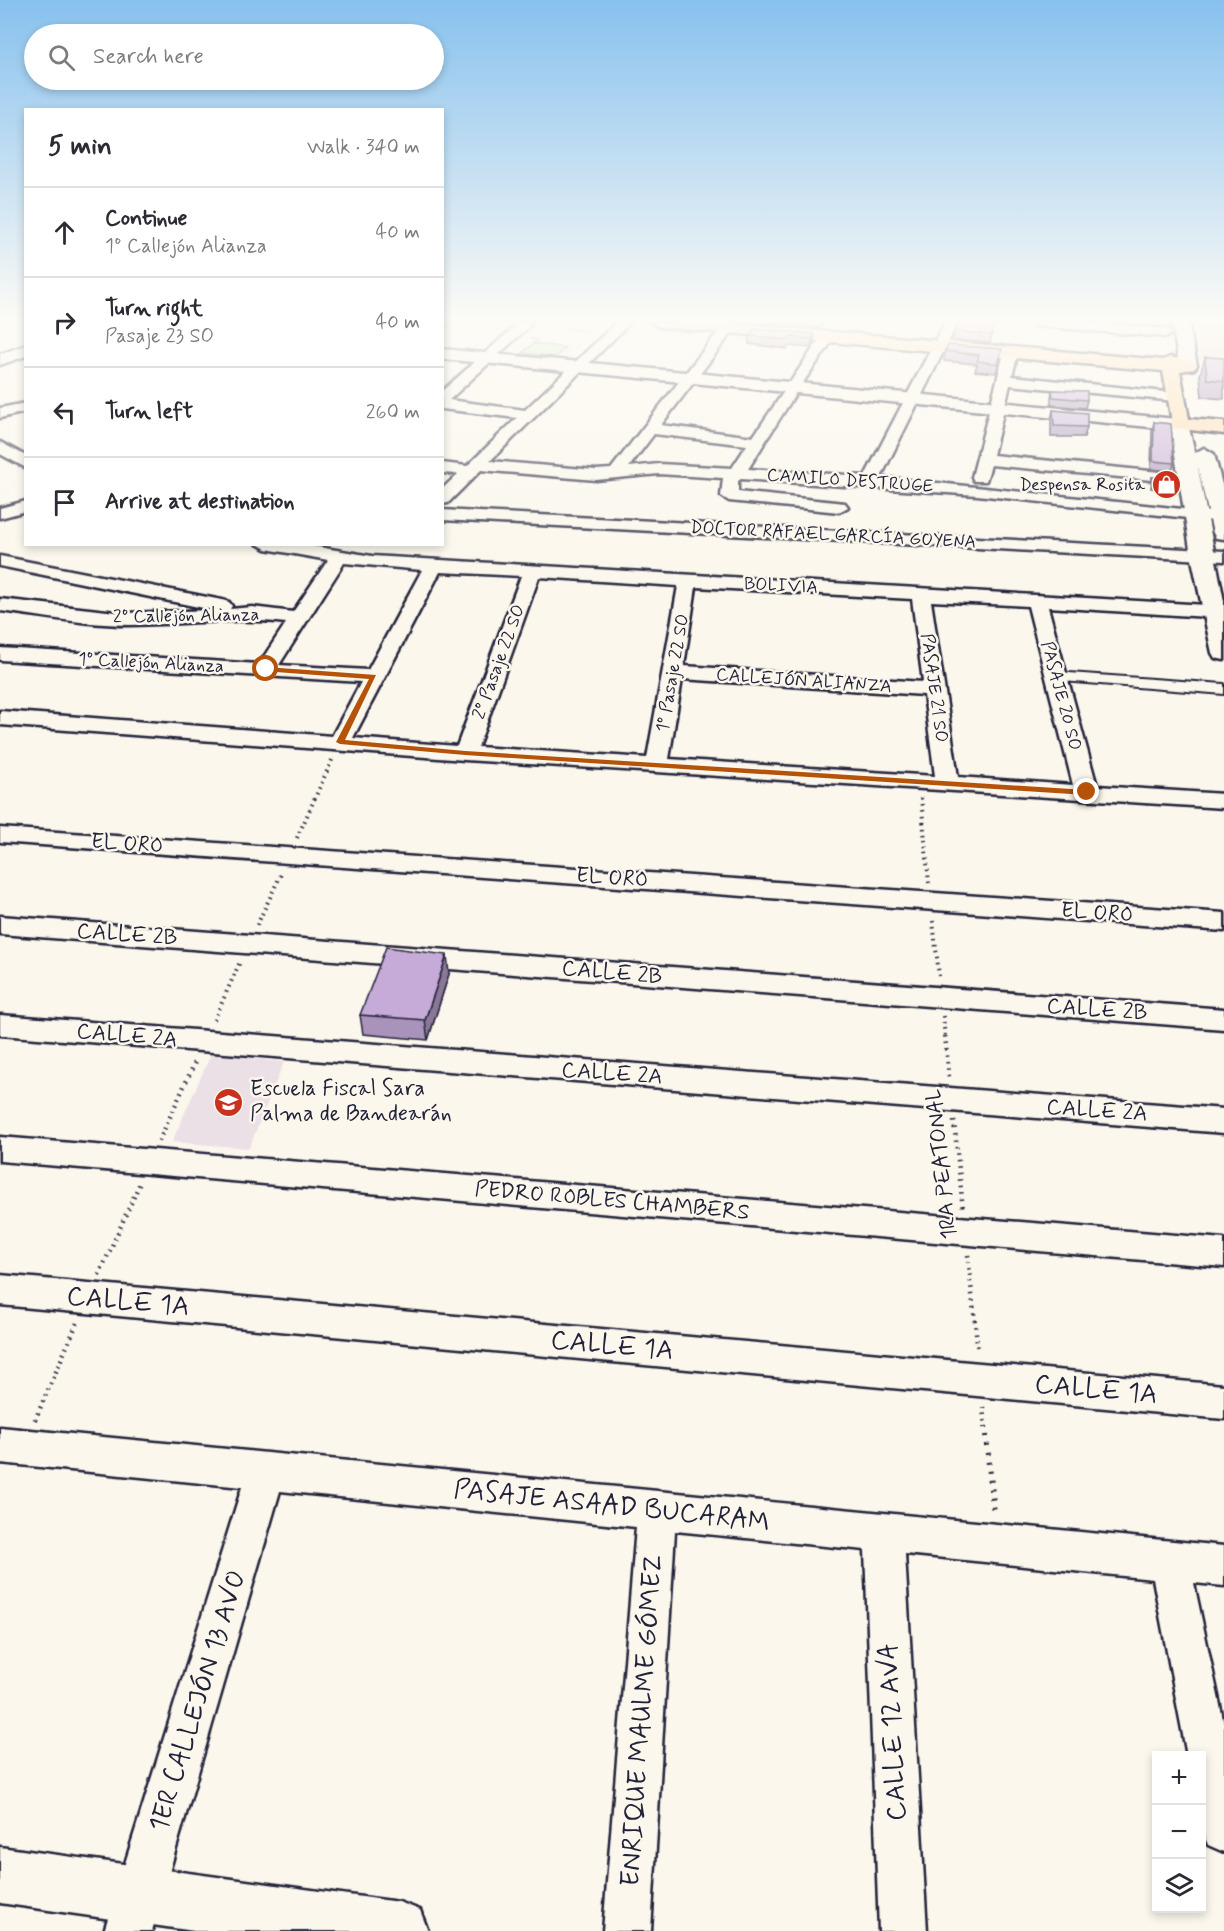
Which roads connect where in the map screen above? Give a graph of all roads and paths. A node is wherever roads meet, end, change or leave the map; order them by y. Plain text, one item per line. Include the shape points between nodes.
1 (507, 412) edge
2 (533, 412) edge
3 (665, 412) edge
4 (777, 412) edge
5 (904, 412) edge
6 (996, 412) edge
7 (1052, 412) edge
8 (1183, 412) edge
9 (1187, 412) edge
10 (530, 415) junction
11 (1189, 425) junction
12 (1224, 428) edge
13 (651, 429) junction
14 (759, 442) junction
15 (0, 447) edge
16 (984, 459) junction
17 (24, 462) edge
18 (24, 463) edge
19 (444, 468) edge
20 (476, 468) junction
21 (0, 469) edge
22 (615, 474) junction
23 (737, 474) junction
24 (1189, 480) junction
25 (871, 481) junction
26 (977, 490) junction
27 (444, 497) edge
28 (24, 507) edge
29 (839, 507) dead end
30 (0, 513) edge
31 (445, 515) edge
32 (1194, 515) junction
33 (1222, 525) edge
34 (305, 547) edge
35 (1213, 556) edge
36 (339, 558) junction
37 (0, 561) edge
38 (434, 565) junction
39 (532, 571) junction
40 (688, 581) junction
41 (921, 594) junction
42 (1036, 600) junction
43 (1218, 601) edge
44 (0, 605) edge
45 (252, 613) junction
46 (301, 619) junction
47 (1224, 653) edge
48 (0, 654) edge
49 (266, 669) junction
50 (674, 672) junction
51 (374, 677) junction
52 (1055, 677) junction
53 (934, 689) junction
54 (1224, 689) edge
55 (0, 718) edge
56 (340, 742) junction
57 (465, 753) junction
58 (657, 765) junction
59 (919, 781) junction
60 (947, 782) junction
61 (1087, 792) junction
62 (1224, 801) edge
63 (0, 835) edge
64 (289, 855) junction
65 (931, 901) junction
66 (1224, 922) edge
67 (0, 925) edge
68 (248, 944) junction
69 (941, 999) junction
70 (1224, 1018) edge
71 (0, 1025) edge
72 (203, 1043) junction
73 (952, 1100) junction
74 (1224, 1121) edge
75 (0, 1149) edge
76 (150, 1161) junction
77 (965, 1230) junction
78 (1224, 1253) edge
79 (0, 1290) edge
80 (88, 1299) junction
81 (980, 1380) junction
82 (1224, 1402) edge
83 (6, 1447) edge
84 (266, 1472) junction
85 (657, 1510) junction
86 (884, 1533) junction
87 (997, 1544) junction
88 (1169, 1561) junction
89 (1224, 1566) edge
90 (1224, 1829) edge
91 (0, 1875) edge
92 (134, 1913) edge
93 (399, 1931) edge
94 (627, 1931) edge
95 (903, 1931) edge

1 - 10 street
2 - 10 street
3 - 13 street
4 - 14 street
5 - 25 street
6 - 16 street
7 - 11 street
8 - 11 main road
9 - 11 main road
10 - 20 street
11 - 12 main road
11 - 24 street
11 - 33 street
13 - 14 street
13 - 22 street
14 - 23 street
15 - 17 street
16 - 24 street
16 - 26 street
18 - 21 street
19 - 20 street, CAMILO DESTRUGE
20 - 22 street, CAMILO DESTRUGE
20 - 27 street
22 - 23 street, CAMILO DESTRUGE via 659,469
23 - 25 street, CAMILO DESTRUGE
23 - 29 street via 730,479 729,496 733,498
24 - 32 street
25 - 26 street, CAMILO DESTRUGE
26 - 32 street, CAMILO DESTRUGE
28 - 30 street
31 - 35 street, DOCTOR RAFAEL GARCÍA GOYENA
32 - 33 street, CAMILO DESTRUGE
32 - 35 street
34 - 36 street, BOLIVIA
35 - 43 street
36 - 38 street, BOLIVIA
36 - 46 street
37 - 45 street
38 - 39 street, BOLIVIA
38 - 51 street
39 - 40 street, BOLIVIA
39 - 57 street, 2º Pasaje 22 SO
40 - 41 street, BOLIVIA
40 - 50 street, 1º Pasaje 22 SO
41 - 42 street, BOLIVIA
41 - 53 street, PASAJE 21 SO
42 - 43 street, BOLIVIA
42 - 52 street, PASAJE 20 SO
43 - 47 street
44 - 45 street, 2º Callejón Alianza via 125,619
45 - 46 street, 2º Callejón Alianza
46 - 49 street
48 - 49 street, 1º Callejón Alianza
49 - 51 street, 1º Callejón Alianza
50 - 53 street, CALLEJÓN ALIANZA
50 - 58 street, 1º Pasaje 22 SO
51 - 56 street
52 - 54 street
52 - 61 street, PASAJE 20 SO
53 - 60 street, PASAJE 21 SO
55 - 56 street
56 - 57 street
56 - 64 path
57 - 58 street
58 - 59 street
59 - 60 street
59 - 65 path, 1RA PEATONAL
60 - 61 street
61 - 62 street
63 - 64 street, EL ORO
64 - 65 street, EL ORO
64 - 68 path
65 - 66 street, EL ORO
65 - 69 path, 1RA PEATONAL
67 - 68 street, CALLE 2B
68 - 69 street, CALLE 2B
68 - 72 path
69 - 70 street, CALLE 2B
69 - 73 path, 1RA PEATONAL
71 - 72 street, CALLE 2A
72 - 73 street, CALLE 2A
72 - 76 path
73 - 74 street, CALLE 2A
73 - 77 path, 1RA PEATONAL
75 - 76 street, PEDRO ROBLES CHAMBERS
76 - 77 street, PEDRO ROBLES CHAMBERS
76 - 80 path
77 - 78 street, PEDRO ROBLES CHAMBERS
77 - 81 path, 1RA PEATONAL
79 - 80 street, CALLE 1A
80 - 81 street, CALLE 1A
80 - 83 path
81 - 82 street, CALLE 1A
81 - 87 path, 1RA PEATONAL
83 - 84 street, PASAJE ASAAD BUCARAM
84 - 85 street, PASAJE ASAAD BUCARAM
84 - 92 street, 1ER CALLEJÓN 13 AVO
85 - 86 street, PASAJE ASAAD BUCARAM
85 - 94 street, ENRIQUE MAULME GÓMEZ
86 - 87 street, PASAJE ASAAD BUCARAM
86 - 95 street, CALLE 12 AVA
87 - 88 street, PASAJE ASAAD BUCARAM
88 - 89 street, PASAJE ASAAD BUCARAM
88 - 90 street
91 - 92 street
92 - 93 street

